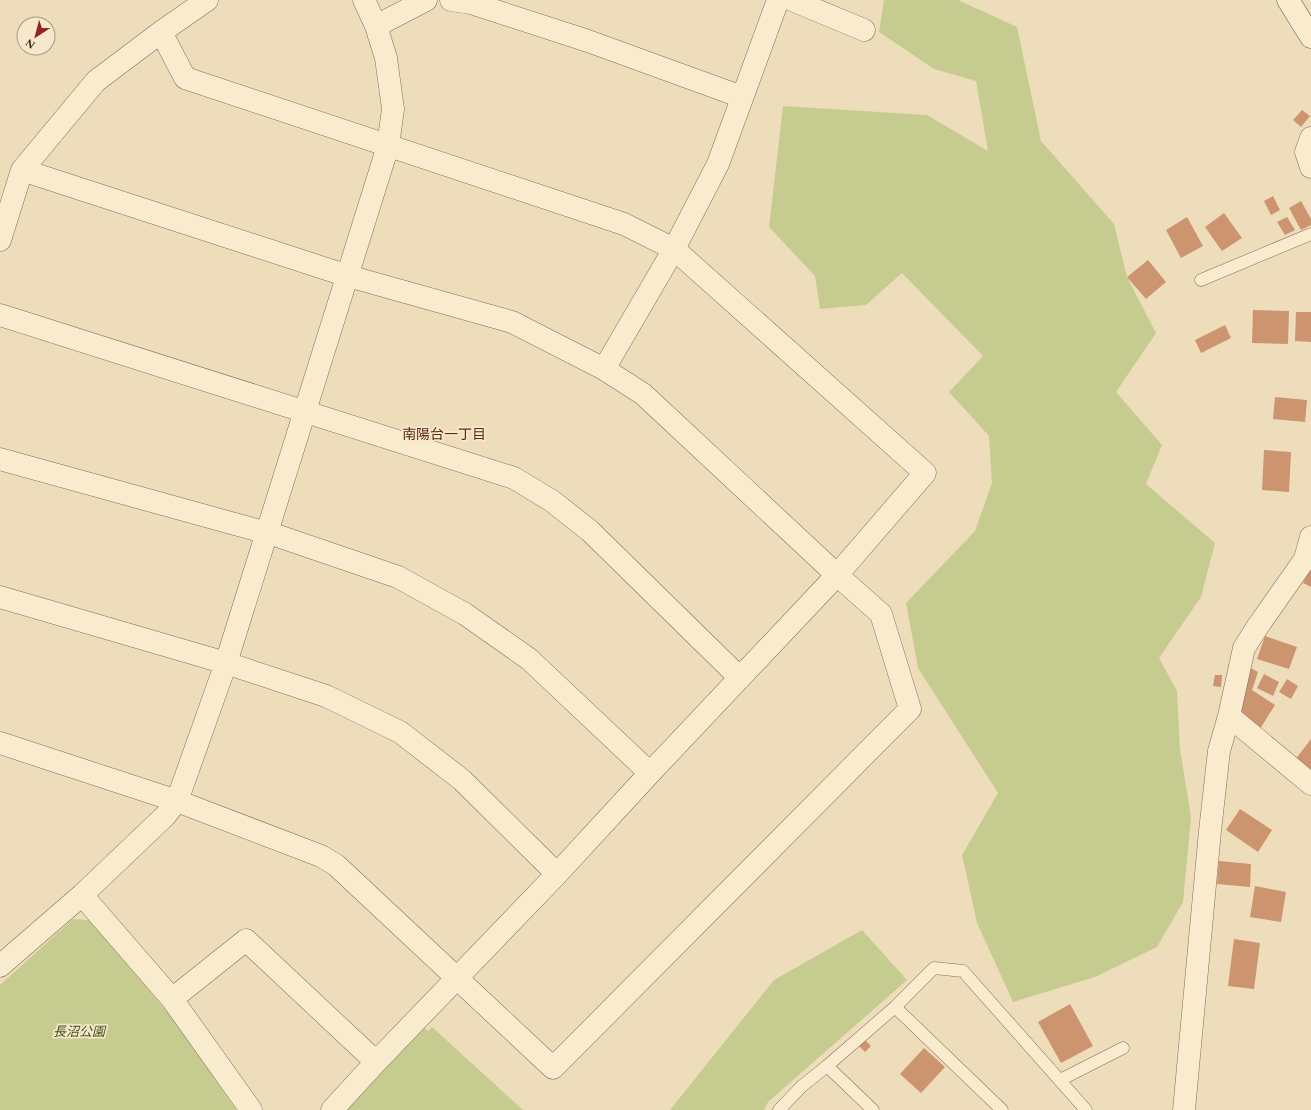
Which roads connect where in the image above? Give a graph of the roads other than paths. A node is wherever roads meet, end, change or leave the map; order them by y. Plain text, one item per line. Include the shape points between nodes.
1 (207, 0) edge
2 (364, 0) edge
3 (426, 0) edge
4 (451, 0) edge
5 (778, 0) edge
6 (792, 0) edge
7 (1288, 0) edge
8 (376, 26) junction
9 (864, 30) dead end
10 (161, 32) junction
11 (1311, 37) edge
12 (742, 97) junction
13 (1311, 138) edge
14 (388, 146) junction
15 (1311, 167) edge
16 (22, 170) junction
17 (1311, 234) edge
18 (0, 240) edge
19 (674, 248) junction
20 (348, 276) junction
21 (1201, 280) dead end
22 (0, 315) edge
23 (604, 369) junction
24 (305, 412) junction
25 (0, 459) edge
26 (267, 533) junction
27 (1311, 538) edge
28 (837, 575) junction
29 (0, 597) edge
30 (226, 663) junction
31 (740, 678) junction
32 (1229, 716) junction
33 (0, 743) edge
34 (650, 773) junction
35 (1311, 784) edge
36 (177, 801) junction
37 (557, 874) junction
38 (82, 895) junction
39 (0, 966) edge
40 (456, 978) junction
41 (172, 1000) junction
42 (895, 1007) junction
43 (1123, 1048) dead end
44 (376, 1062) junction
45 (827, 1066) junction
46 (1060, 1080) junction
47 (252, 1110) edge
48 (332, 1110) edge
49 (779, 1110) edge
50 (874, 1110) edge
51 (1002, 1110) edge
52 (1086, 1110) edge
53 (1184, 1110) edge

1 - 10 street
2 - 8 street
3 - 8 street
4 - 12 street via 471,3 588,41
5 - 12 street
6 - 9 street
7 - 11 street
8 - 14 street via 386,58 393,108
10 - 14 street via 185,78
10 - 16 street via 96,81
12 - 19 street via 718,164
13 - 15 street via 1306,152
14 - 19 street via 624,224
14 - 20 street
16 - 18 street
16 - 20 street
17 - 21 lane
19 - 23 street
19 - 28 street via 926,473
20 - 23 street via 512,322
20 - 24 street
22 - 24 street
23 - 28 street via 643,394
24 - 26 street
24 - 31 street via 514,478 552,501 590,531
25 - 26 street
26 - 30 street
26 - 34 street via 398,577 465,614 529,659
27 - 32 street via 1305,559 1244,648
28 - 31 street
28 - 40 street via 881,614 910,709 553,1068
29 - 30 street
30 - 36 street
30 - 37 street via 326,696 400,732 462,780
31 - 34 street
32 - 35 street
32 - 53 street via 1219,751 1213,802
33 - 36 street
34 - 37 street
36 - 38 street via 165,816
36 - 40 street via 321,856 336,865
37 - 40 street
38 - 39 street
38 - 41 street
40 - 44 street
41 - 44 street via 246,940
41 - 47 street
42 - 45 lane
42 - 46 lane via 934,968 963,971
42 - 51 lane
43 - 46 lane
44 - 48 street
45 - 49 lane via 802,1086
45 - 50 lane
46 - 52 lane

